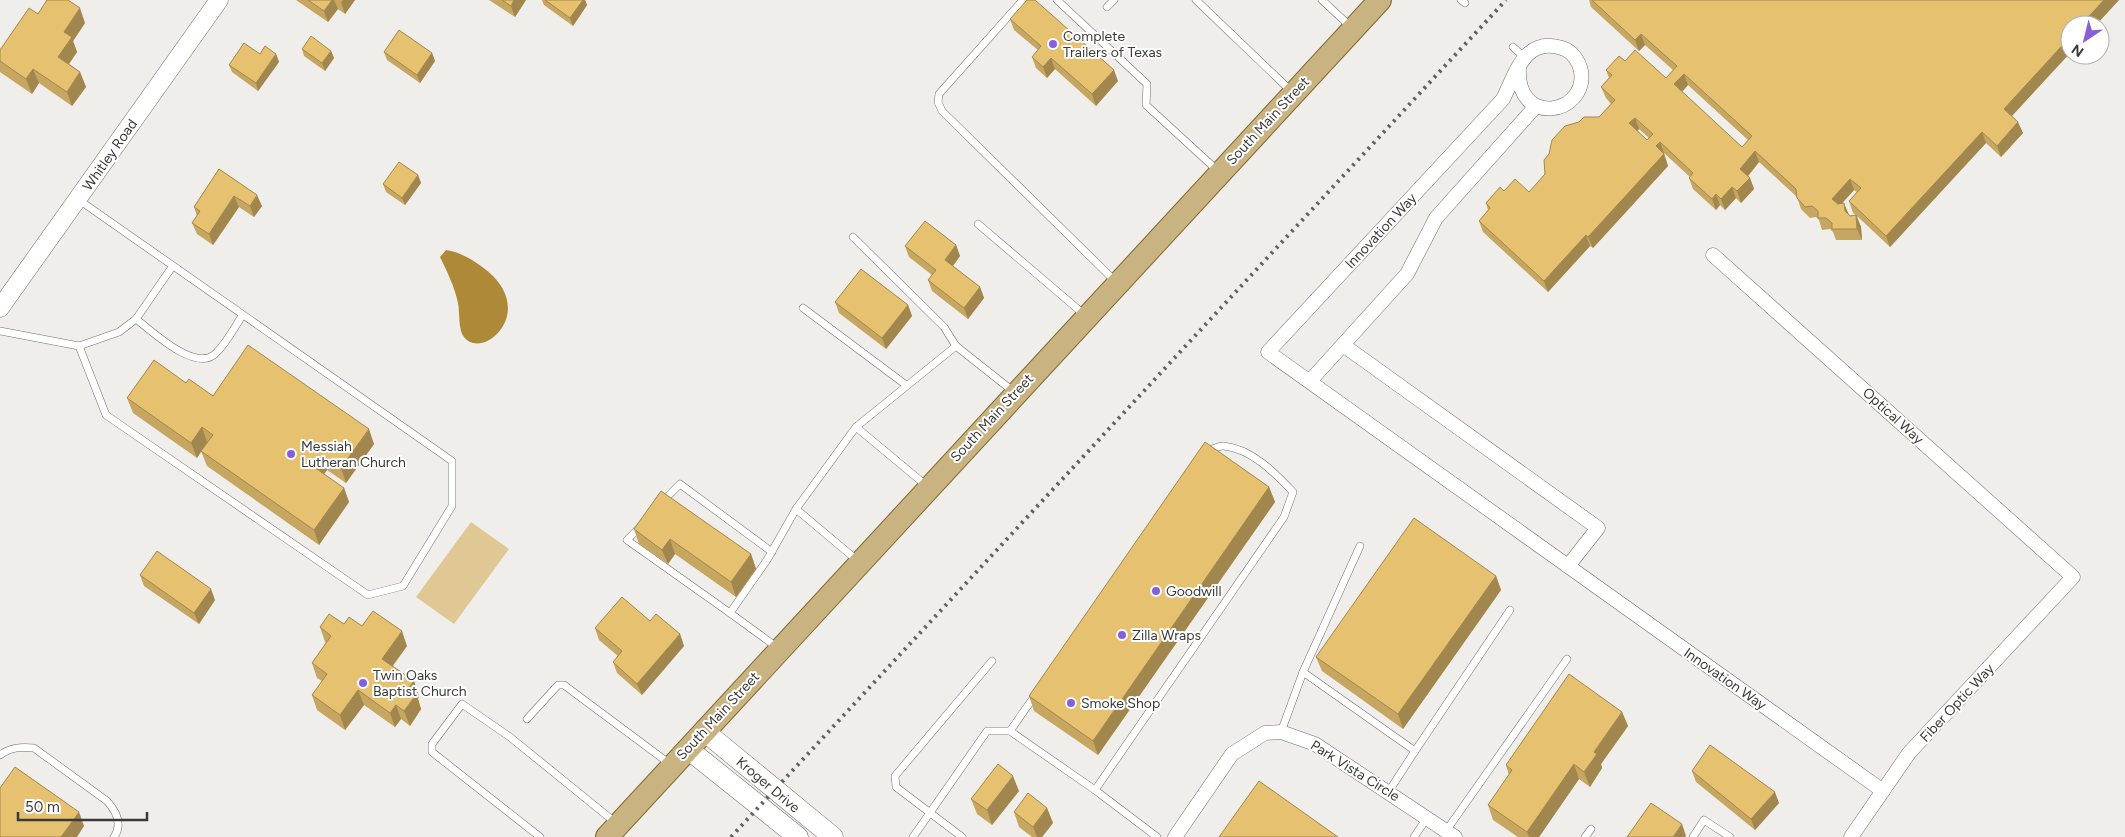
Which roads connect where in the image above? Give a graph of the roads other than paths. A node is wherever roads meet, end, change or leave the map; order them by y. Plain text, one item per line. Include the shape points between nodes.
1 (220, 0) edge
2 (1023, 0) edge
3 (1056, 0) edge
4 (1114, 0) edge
5 (1196, 0) edge
6 (1322, 0) edge
7 (1380, 0) edge
8 (1107, 8) dead end
9 (1353, 29) junction
10 (1513, 47) dead end
11 (1522, 62) junction
12 (1293, 93) junction
13 (1536, 106) junction
14 (1220, 172) junction
15 (78, 200) junction
16 (978, 224) dead end
17 (853, 237) dead end
18 (1713, 256) dead end
19 (172, 267) junction
20 (1117, 283) junction
21 (0, 308) edge
22 (803, 308) dead end
23 (242, 316) junction
24 (1086, 316) junction
25 (136, 320) junction
26 (0, 330) edge
27 (1343, 345) junction
28 (79, 346) junction
29 (956, 346) junction
30 (1310, 382) junction
31 (906, 385) junction
32 (1015, 393) junction
33 (856, 427) junction
34 (1199, 460) edge
35 (928, 488) junction
36 (796, 509) junction
37 (654, 512) edge
38 (647, 519) edge
39 (1360, 546) dead end
40 (772, 552) junction
41 (860, 562) junction
42 (1568, 566) junction
43 (2073, 577) joint
44 (1510, 610) dead end
45 (730, 612) junction
46 (780, 649) junction
47 (1567, 659) dead end
48 (992, 661) dead end
49 (1303, 672) junction
50 (1039, 690) edge
51 (528, 719) dead end
52 (704, 731) junction
53 (1010, 731) junction
54 (1281, 732) junction
55 (688, 749) junction
56 (1415, 751) junction
57 (0, 755) edge
58 (673, 765) junction
59 (1095, 790) junction
60 (1389, 791) junction
61 (1883, 791) junction
62 (929, 814) junction
63 (1427, 818) junction
64 (1591, 829) dead end
65 (612, 831) edge
66 (1450, 834) edge
67 (1180, 835) edge
68 (114, 837) edge
69 (540, 837) edge
70 (798, 837) edge
71 (833, 837) edge
72 (913, 837) edge
73 (962, 837) edge
74 (1157, 837) edge
75 (1414, 837) edge
76 (1585, 837) edge
77 (1693, 837) edge
78 (1730, 837) edge
79 (1851, 837) edge

1 - 15 street, Whitley Road
2 - 20 lane via 938,94 938,102 942,111
3 - 14 lane via 1147,84 1146,105
4 - 8 lane
5 - 12 lane
6 - 9 lane
7 - 9 main road, South Main Street
9 - 12 main road, South Main Street
10 - 11 lane
11 - 13 street via 1518,82 1522,93
11 - 13 street via 1537,48 1553,45 1575,57 1580,67 1580,85 1572,100 1558,108
11 - 30 street, Innovation Way via 1503,99 1268,352
12 - 14 main road, South Main Street
13 - 27 street via 1436,218 1407,274
14 - 20 main road, South Main Street
15 - 19 lane
15 - 21 street, Whitley Road
16 - 24 lane
17 - 29 lane via 944,327
18 - 43 street, Optical Way
19 - 23 lane
19 - 25 lane
20 - 24 main road, South Main Street
22 - 31 lane
23 - 25 lane via 215,354 204,360 192,358
23 - 28 lane via 452,461 452,506 403,586 368,595 106,415
24 - 32 main road, South Main Street
25 - 28 lane via 119,332
26 - 28 lane
27 - 30 street
27 - 42 street via 1598,528
29 - 31 lane
29 - 32 lane
30 - 42 street, Innovation Way
31 - 33 lane
32 - 35 main road, South Main Street
33 - 35 lane
33 - 36 lane
34 - 59 lane via 1204,452 1223,445 1248,453 1293,492 1284,517
35 - 41 main road, South Main Street
36 - 40 lane
36 - 41 lane
37 - 40 lane via 680,484
38 - 45 lane via 627,540
39 - 49 lane
40 - 45 lane
41 - 46 main road, South Main Street
42 - 61 street, Innovation Way
43 - 61 street, Fiber Optic Way via 1910,753
44 - 56 lane
45 - 46 lane
46 - 52 main road, South Main Street
47 - 66 lane
48 - 62 lane via 895,776 896,787
49 - 54 lane
49 - 56 lane
50 - 53 lane
51 - 58 lane via 558,685 564,685
52 - 55 main road, South Main Street
52 - 71 main road, Kroger Drive
53 - 59 lane
53 - 62 lane via 987,732
54 - 60 street, Park Vista Circle via 1316,744
54 - 67 street via 1266,733 1232,754
55 - 58 main road, South Main Street
55 - 70 main road, Kroger Drive
56 - 60 lane
57 - 68 lane via 20,747 34,748 107,801 115,810 119,823
58 - 65 main road, South Main Street
59 - 74 lane
60 - 63 street, Park Vista Circle
61 - 79 street, Fiber Optic Way
62 - 72 lane
62 - 73 lane
63 - 66 street, Park Vista Circle
63 - 75 lane
64 - 76 lane
65 - 69 lane via 510,737 462,704 432,744 432,752
77 - 78 lane via 1704,820

